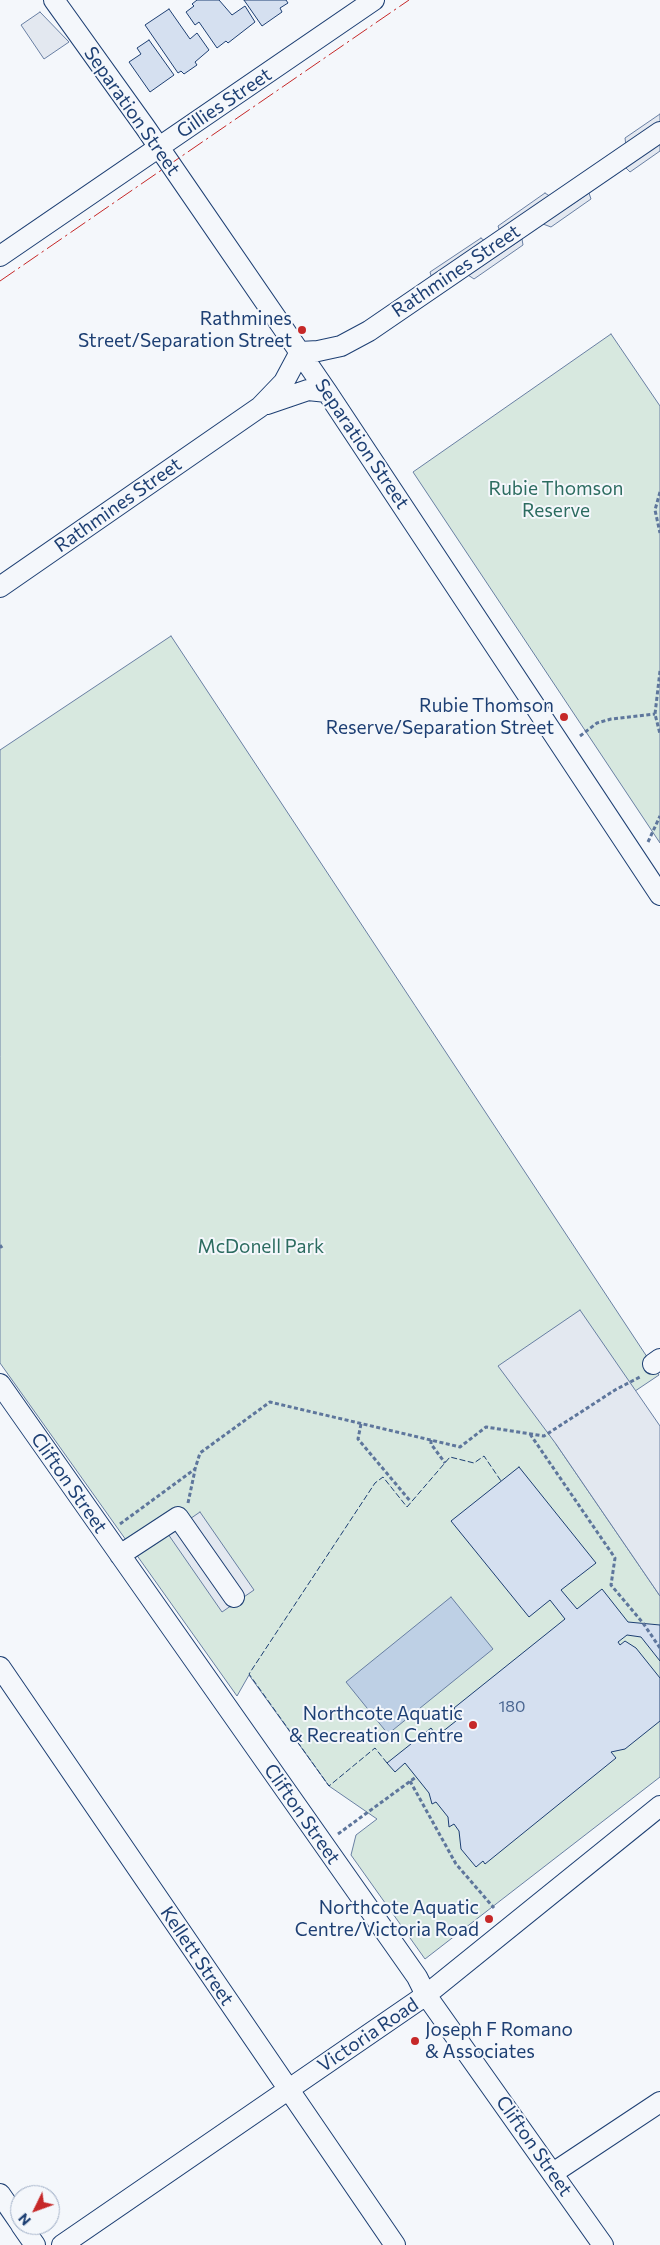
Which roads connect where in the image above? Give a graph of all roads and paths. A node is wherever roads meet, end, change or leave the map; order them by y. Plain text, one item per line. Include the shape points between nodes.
1 (54, 0) edge
2 (374, 0) edge
3 (660, 132) edge
4 (159, 148) junction
5 (0, 256) edge
6 (300, 352) junction
7 (327, 392) junction
8 (260, 407) junction
9 (660, 492) edge
10 (660, 533) edge
11 (0, 587) edge
12 (660, 671) edge
13 (655, 714) junction
14 (660, 734) edge
15 (580, 736) dead end
16 (660, 816) edge
17 (648, 842) dead end
18 (660, 895) edge
19 (656, 1362) edge
20 (0, 1384) edge
21 (361, 1424) junction
22 (530, 1433) junction
23 (431, 1440) junction
24 (445, 1463) dead end
25 (195, 1469) junction
26 (411, 1502) dead end
27 (183, 1525) junction
28 (105, 1535) junction
29 (120, 1555) junction
30 (234, 1597) dead end
31 (660, 1648) edge
32 (0, 1667) edge
33 (416, 1777) dead end
34 (410, 1781) junction
35 (660, 1806) edge
36 (324, 1844) junction
37 (494, 1908) dead end
38 (426, 1995) junction
39 (288, 2090) junction
40 (660, 2102) edge
41 (552, 2173) junction
42 (0, 2194) edge
43 (10, 2208) edge
44 (62, 2245) edge
45 (395, 2245) edge
46 (604, 2245) edge

1 - 4 street, Separation Street
2 - 4 street, Gillies Street
3 - 6 street, Rathmines Street via 369,331 341,346
4 - 5 street, Gillies Street
4 - 6 street, Separation Street
6 - 7 street, Separation Street
6 - 8 street, Rathmines Street via 284,382
7 - 8 street, Rathmines Street via 299,392
7 - 18 street, Separation Street
8 - 11 street, Rathmines Street
9 - 10 path via 655,510
12 - 13 path
13 - 14 path
13 - 15 path via 611,719
16 - 17 path
19 - 22 path via 646,1374 544,1436
20 - 28 street, Clifton Street
21 - 23 path
21 - 25 path via 270,1402 200,1454
21 - 26 path via 358,1438
22 - 23 path via 486,1426 460,1447
22 - 31 path via 614,1558 611,1585
23 - 24 path
25 - 27 path
25 - 28 path
27 - 29 street via 178,1518
27 - 30 street
28 - 29 street, Clifton Street
29 - 36 street, Clifton Street
32 - 39 street, Kellett Street
33 - 34 path
34 - 36 path
34 - 37 path via 456,1864
35 - 38 street, Victoria Road
36 - 38 street, Clifton Street via 417,1977
38 - 39 street, Victoria Road
38 - 41 street, Clifton Street
39 - 44 street, Victoria Road
39 - 45 street, Kellett Street
40 - 41 street
41 - 46 street, Clifton Street
42 - 43 street

